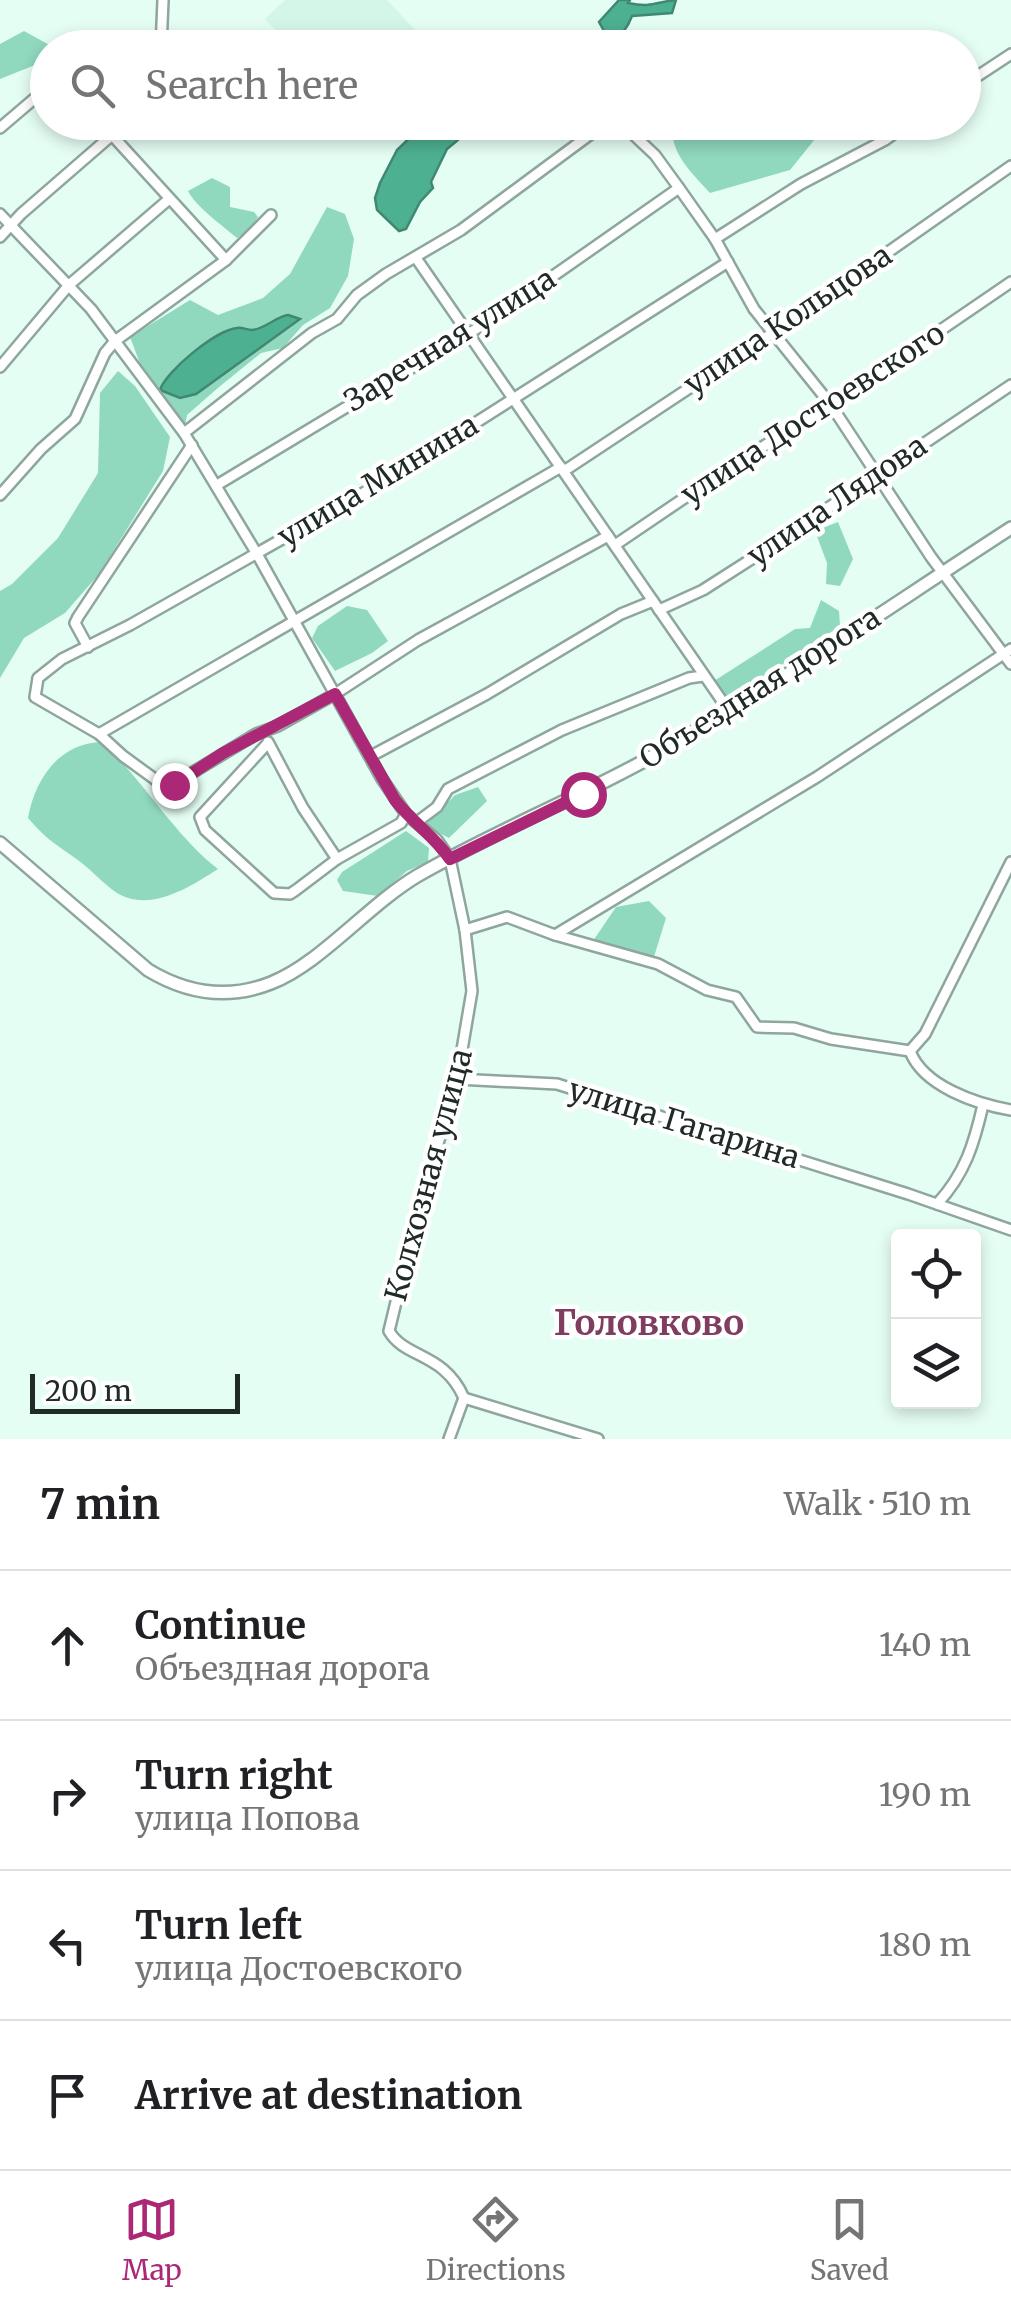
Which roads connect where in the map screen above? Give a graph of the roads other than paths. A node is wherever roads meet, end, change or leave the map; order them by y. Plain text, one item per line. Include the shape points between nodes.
1 (163, 0) edge
2 (161, 30) edge
3 (1011, 54) edge
4 (981, 74) edge
5 (30, 102) edge
6 (0, 128) edge
7 (107, 140) edge
8 (116, 140) edge
9 (583, 140) edge
10 (639, 140) edge
11 (885, 140) edge
12 (1011, 166) edge
13 (679, 188) junction
14 (168, 200) junction
15 (0, 214) edge
16 (271, 215) dead end
17 (11, 225) junction
18 (0, 237) edge
19 (715, 239) junction
20 (416, 258) junction
21 (226, 260) junction
22 (728, 262) junction
23 (1011, 282) edge
24 (69, 285) junction
25 (468, 332) junction
26 (774, 332) junction
27 (115, 341) junction
28 (0, 367) edge
29 (1011, 384) edge
30 (515, 399) junction
31 (830, 406) junction
32 (184, 433) junction
33 (192, 445) junction
34 (562, 469) junction
35 (878, 476) junction
36 (217, 484) junction
37 (0, 495) edge
38 (1011, 528) edge
39 (608, 536) junction
40 (615, 545) junction
41 (257, 554) junction
42 (943, 572) junction
43 (656, 605) junction
44 (295, 623) junction
45 (88, 647) junction
46 (1009, 656) edge
47 (703, 676) junction
48 (335, 694) junction
49 (729, 711) junction
50 (278, 726) junction
51 (99, 734) junction
52 (267, 744) junction
53 (371, 756) junction
54 (406, 814) junction
55 (417, 822) junction
56 (0, 843) edge
57 (338, 859) junction
58 (450, 859) junction
59 (1010, 866) edge
60 (465, 930) junction
61 (554, 935) junction
62 (910, 1050) junction
63 (457, 1078) junction
64 (983, 1105) junction
65 (1011, 1110) edge
66 (938, 1204) junction
67 (1011, 1230) edge
68 (464, 1398) junction
69 (449, 1439) edge
70 (598, 1439) edge

1 - 2 street
3 - 4 street
5 - 6 street
7 - 17 street
8 - 14 street
9 - 20 street
10 - 13 street
11 - 19 street
12 - 26 street, улица Кольцова
13 - 19 street
13 - 25 street, Заречная улица
14 - 21 street
14 - 24 street
15 - 17 street
16 - 21 street
17 - 18 street
17 - 24 street
19 - 22 street
20 - 25 street
20 - 32 street via 386,274 337,319
21 - 27 street
22 - 26 street
22 - 30 street, улица Минина
23 - 31 street, улица Достоевского
24 - 27 street
24 - 28 street
25 - 30 street
25 - 36 street, Заречная улица
26 - 31 street
26 - 34 street, улица Кольцова
27 - 32 street
27 - 37 street via 75,419
29 - 35 street, улица Лядова
30 - 34 street
30 - 41 street, улица Минина
31 - 35 street
31 - 40 street, улица Достоевского
32 - 33 street
33 - 36 street
33 - 45 street via 78,617
34 - 39 street
34 - 44 street, улица Кольцова
35 - 42 street
35 - 43 street, улица Лядова via 703,590
36 - 41 street
38 - 42 main road, Объездная дорога
39 - 40 street
39 - 48 street via 418,640
40 - 43 street
41 - 44 street
41 - 45 street, улица Минина
42 - 46 street
42 - 49 main road, Объездная дорога
43 - 47 street
43 - 53 street, улица Лядова via 621,614
44 - 48 street
44 - 51 street, улица Кольцова
45 - 51 street, улица Минина via 46,670 35,697
46 - 61 street
47 - 49 street
47 - 55 street via 562,730 448,789
48 - 50 street
48 - 53 street
49 - 58 main road, Объездная дорога
50 - 51 street via 167,788
50 - 52 street
52 - 57 street
52 - 57 street via 200,817 205,830 274,893 290,894
53 - 54 street
54 - 55 street
54 - 57 street
55 - 58 street
56 - 58 main road, Объездная дорога via 148,970 207,993 267,985 289,975 387,895
58 - 60 street, Колхозная улица
59 - 62 street
60 - 61 street via 507,917
60 - 63 street, Колхозная улица via 472,992
61 - 62 street via 658,964 736,997 758,1027
62 - 64 street via 920,1070
63 - 66 street, улица Гагарина via 557,1084
63 - 68 street, Колхозная улица via 389,1332 436,1362
64 - 65 street
64 - 66 street via 958,1182
66 - 67 street, улица Гагарина
68 - 69 street
68 - 70 street

